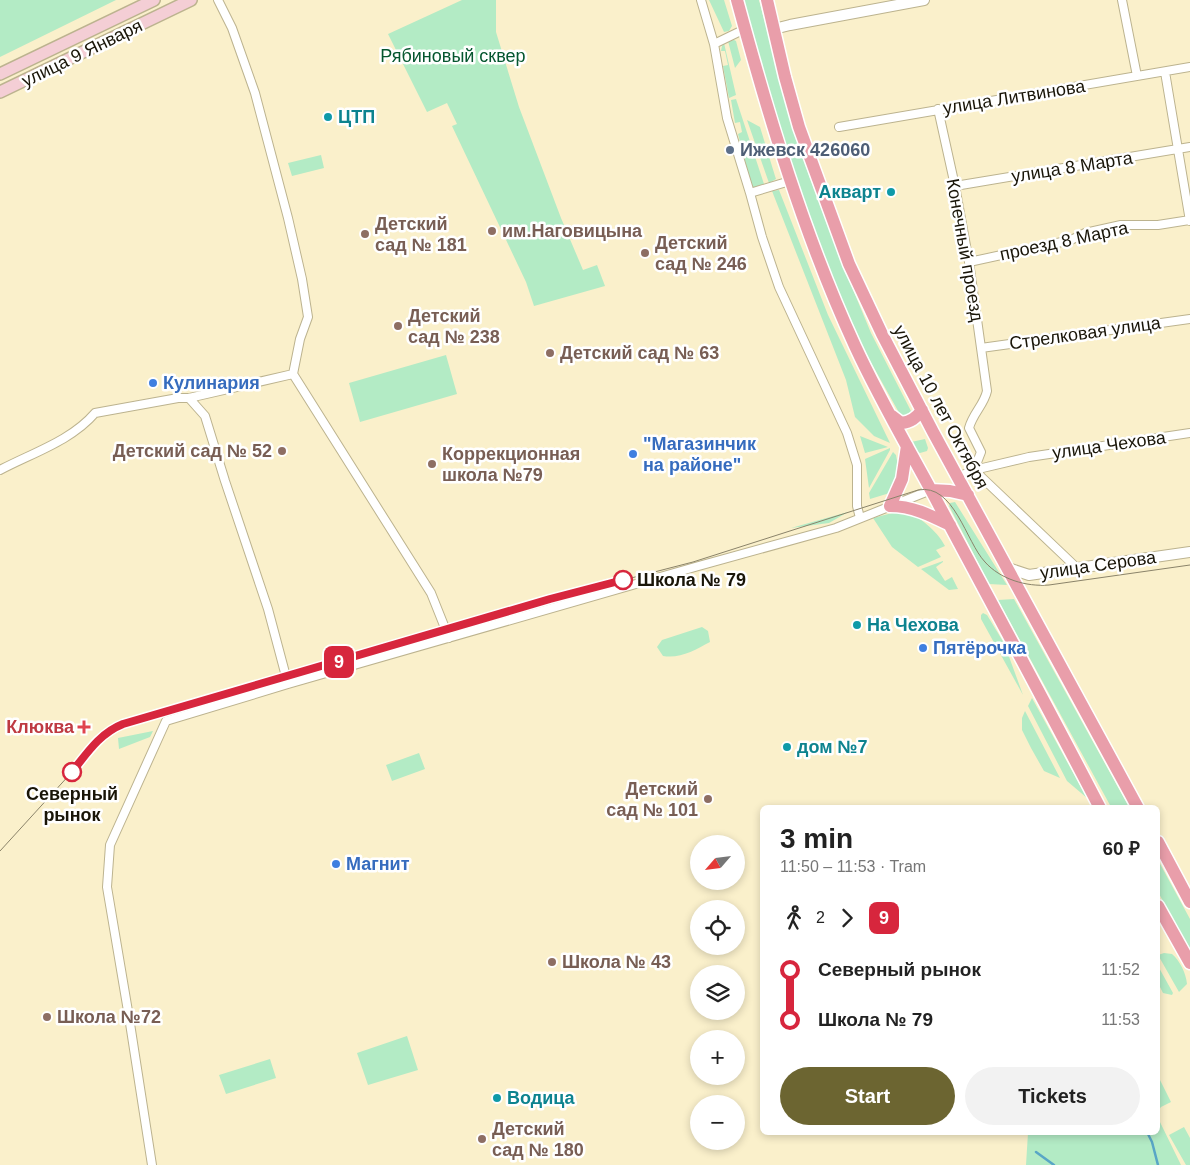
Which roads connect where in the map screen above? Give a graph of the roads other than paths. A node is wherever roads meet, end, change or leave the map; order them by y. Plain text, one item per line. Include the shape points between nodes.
1 (154, 0) edge
2 (191, 0) edge
3 (218, 0) edge
4 (701, 0) edge
5 (737, 0) edge
6 (768, 0) edge
7 (924, 0) edge
8 (1122, 0) edge
9 (745, 29) junction
10 (774, 29) junction
11 (714, 44) junction
12 (1190, 67) edge
13 (1165, 72) junction
14 (0, 74) edge
15 (1137, 76) junction
16 (0, 92) edge
17 (938, 109) junction
18 (839, 127) dead end
19 (1190, 147) edge
20 (1179, 149) junction
21 (790, 181) junction
22 (955, 186) junction
23 (750, 192) junction
24 (1190, 220) edge
25 (969, 262) junction
26 (1190, 319) edge
27 (981, 348) junction
28 (293, 374) junction
29 (188, 398) junction
30 (922, 410) junction
31 (892, 416) junction
32 (1190, 433) edge
33 (906, 446) junction
34 (0, 470) edge
35 (974, 470) junction
36 (958, 477) junction
37 (931, 490) junction
38 (968, 495) junction
39 (890, 506) junction
40 (860, 518) junction
41 (950, 525) junction
42 (1190, 552) edge
43 (1008, 568) junction
44 (1078, 569) junction
45 (449, 638) junction
46 (288, 684) junction
47 (1098, 805) edge
48 (1136, 805) edge
49 (1160, 846) edge
50 (1190, 902) edge
51 (1160, 910) edge
52 (1190, 963) edge
53 (152, 1165) edge

1 - 14 main road, улица 9 Января
2 - 16 main road, улица 9 Января
3 - 28 street via 232,28 255,93 302,278 308,317
4 - 11 street
5 - 9 main road
6 - 10 main road, улица 10 лет Октября
7 - 10 street
8 - 15 street
9 - 11 street
9 - 21 main road
10 - 30 main road, улица 10 лет Октября via 799,127 849,264
11 - 23 street via 727,118
12 - 13 street, улица Литвинова
13 - 15 street, улица Литвинова
13 - 20 street
15 - 17 street, улица Литвинова
17 - 18 street, улица Литвинова
17 - 22 street, Конечный проезд
19 - 20 street, улица 8 Марта
20 - 22 street, улица 8 Марта
20 - 24 street
21 - 23 street
21 - 31 main road via 855,348
22 - 25 street, Конечный проезд
23 - 40 street via 779,287 847,433 857,465
24 - 25 street, проезд 8 Марта via 1158,225 1121,225 1085,233 1071,240
25 - 27 street, Конечный проезд
26 - 27 street, Стрелковая улица
27 - 35 street, Конечный проезд via 987,391 970,428 981,452
28 - 29 street
28 - 45 street via 431,593
29 - 34 street via 95,412 85,424 59,441
29 - 46 street via 206,416 269,612
30 - 31 main road via 917,417 901,424
30 - 36 main road, улица 10 лет Октября
31 - 33 main road
32 - 35 street, улица Чехова via 1029,457
33 - 37 main road
33 - 39 main road via 902,479
35 - 36 street, улица Чехова
35 - 44 street
36 - 38 main road, улица 10 лет Октября
37 - 38 main road
37 - 39 street
37 - 41 main road
38 - 43 main road, улица 10 лет Октября
39 - 40 street
39 - 41 main road via 915,509
40 - 45 street via 836,528
41 - 47 main road
42 - 44 street, улица Серова
43 - 44 street, улица Серова via 1029,575
43 - 48 main road, улица 10 лет Октября
45 - 46 street
46 - 53 street via 166,721 109,849 107,887
49 - 50 main road
51 - 52 main road

